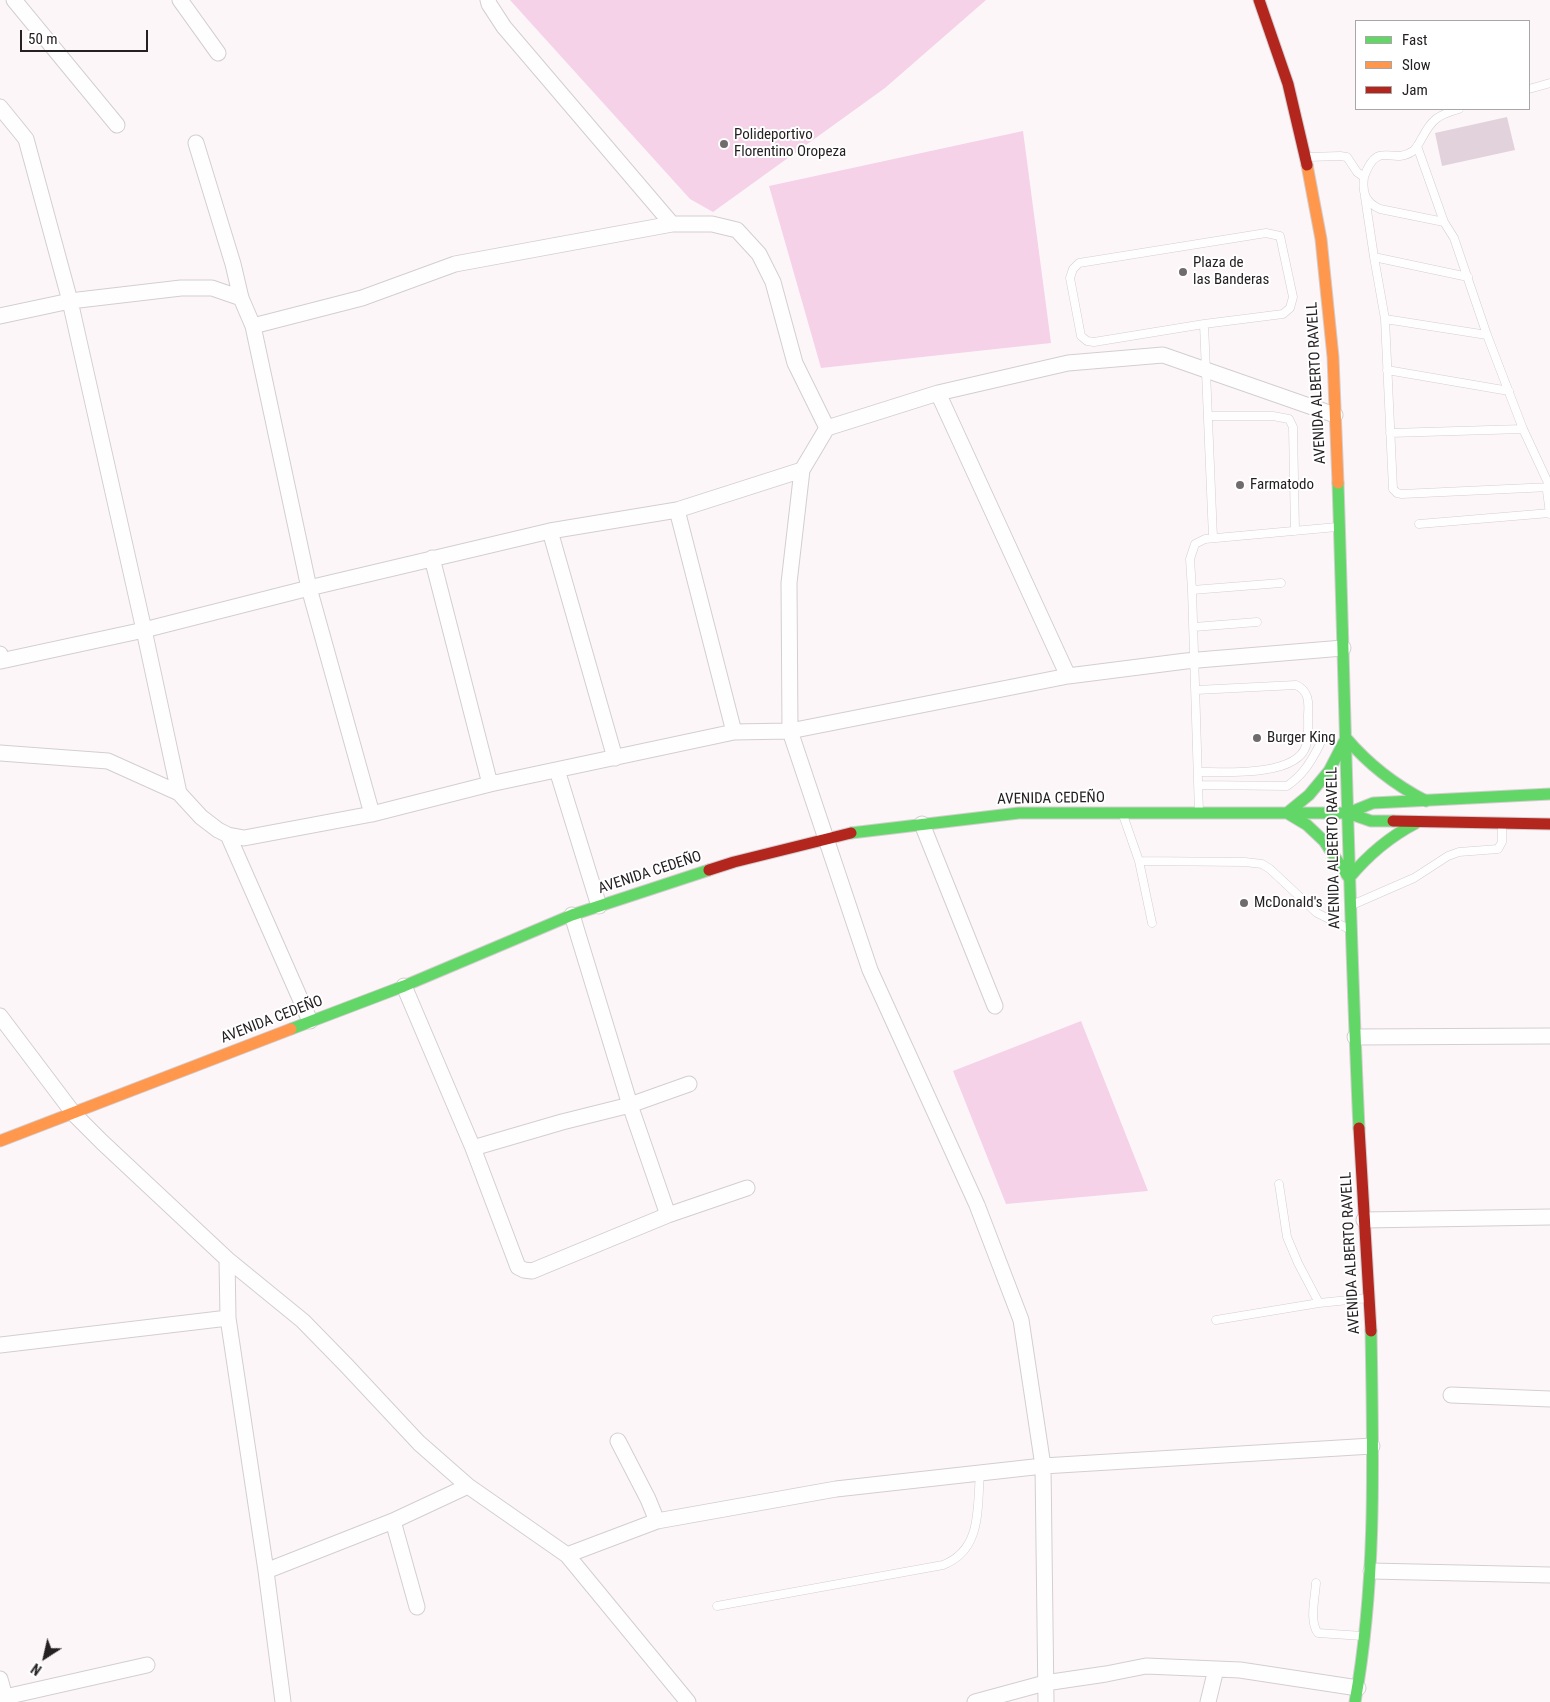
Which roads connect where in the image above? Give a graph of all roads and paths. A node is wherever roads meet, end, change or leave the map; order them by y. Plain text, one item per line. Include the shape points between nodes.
1 (14, 0) edge
2 (180, 0) edge
3 (488, 0) edge
4 (1259, 0) edge
5 (218, 53) dead end
6 (1550, 83) edge
7 (1530, 89) edge
8 (0, 107) edge
9 (1456, 110) edge
10 (117, 125) dead end
11 (196, 143) dead end
12 (1417, 146) junction
13 (1306, 157) junction
14 (1364, 177) junction
15 (1365, 197) junction
16 (1444, 222) junction
17 (672, 224) junction
18 (1374, 257) junction
19 (1468, 277) junction
20 (241, 298) junction
21 (70, 301) junction
22 (0, 316) edge
23 (1385, 319) junction
24 (1204, 324) junction
25 (253, 326) junction
26 (1487, 335) junction
27 (1206, 370) junction
28 (1387, 370) junction
29 (1509, 391) junction
30 (938, 392) junction
31 (1335, 415) junction
32 (1208, 416) junction
33 (827, 428) junction
34 (1523, 429) junction
35 (1390, 433) junction
36 (802, 470) junction
37 (1550, 487) edge
38 (676, 510) junction
39 (1550, 514) edge
40 (1420, 524) dead end
41 (1339, 527) junction
42 (1295, 531) junction
43 (550, 532) junction
44 (1213, 538) junction
45 (432, 558) junction
46 (1281, 583) dead end
47 (309, 588) junction
48 (1192, 590) junction
49 (1257, 622) dead end
50 (1194, 627) junction
51 (144, 630) junction
52 (1343, 648) junction
53 (0, 654) edge
54 (1195, 661) junction
55 (1068, 676) junction
56 (1196, 690) junction
57 (790, 731) junction
58 (734, 732) junction
59 (1346, 738) junction
60 (1320, 744) dead end
61 (0, 753) edge
62 (616, 758) junction
63 (557, 770) junction
64 (1198, 772) junction
65 (490, 784) junction
66 (1198, 785) junction
67 (179, 793) junction
68 (1550, 794) edge
69 (1426, 801) junction
70 (1348, 812) junction
71 (1122, 813) junction
72 (1199, 813) junction
73 (1286, 813) junction
74 (372, 814) junction
75 (1420, 821) junction
76 (1502, 823) junction
77 (922, 824) junction
78 (1550, 824) edge
79 (228, 835) junction
80 (826, 838) junction
81 (1139, 861) junction
82 (1349, 878) junction
83 (600, 906) junction
84 (1350, 906) junction
85 (572, 915) junction
86 (1152, 923) dead end
87 (1351, 929) junction
88 (404, 986) junction
89 (995, 1006) dead end
90 (0, 1016) edge
91 (310, 1021) junction
92 (1550, 1036) edge
93 (1355, 1037) junction
94 (689, 1084) dead end
95 (630, 1105) junction
96 (74, 1114) junction
97 (0, 1141) edge
98 (472, 1148) junction
99 (1279, 1184) dead end
100 (748, 1188) dead end
101 (668, 1215) junction
102 (1550, 1217) edge
103 (1364, 1220) junction
104 (227, 1259) junction
105 (1370, 1298) junction
106 (1319, 1303) junction
107 (228, 1318) junction
108 (1216, 1320) dead end
109 (0, 1346) edge
110 (1451, 1395) dead end
111 (1550, 1399) edge
112 (618, 1441) dead end
113 (1372, 1446) junction
114 (1043, 1466) junction
115 (980, 1474) junction
116 (468, 1486) junction
117 (392, 1521) junction
118 (657, 1521) junction
119 (567, 1555) junction
120 (266, 1571) junction
121 (1371, 1571) junction
122 (1550, 1575) edge
123 (1316, 1583) dead end
124 (717, 1606) dead end
125 (417, 1607) dead end
126 (1365, 1636) junction
127 (147, 1665) dead end
128 (1216, 1668) junction
129 (0, 1679) edge
130 (1045, 1683) junction
131 (1356, 1695) edge
132 (284, 1702) edge
133 (688, 1702) edge
134 (975, 1702) edge
135 (1046, 1702) edge
136 (1208, 1702) edge

1 - 10 street
2 - 5 street
3 - 17 street via 504,27
4 - 13 street, AVENIDA ALBERTO RAVELL via 1288,84
6 - 7 lane
8 - 21 street via 26,139
9 - 12 lane via 1430,122
11 - 20 street
12 - 14 lane via 1403,155 1374,158
12 - 16 lane
13 - 14 lane via 1346,157
13 - 31 street, AVENIDA ALBERTO RAVELL via 1328,298
14 - 15 lane
15 - 16 lane via 1380,209
15 - 18 lane
16 - 19 lane via 1454,238
17 - 25 street via 455,264 362,298
17 - 33 street via 712,224 737,230 759,254 773,282 795,363
18 - 19 lane
18 - 23 lane
19 - 26 lane
20 - 21 street via 212,288 180,288
20 - 25 street
21 - 22 street
21 - 51 street
23 - 26 lane
23 - 28 lane
24 - 24 lane via 1087,341 1082,336 1070,278 1073,270 1079,263 1266,233 1280,236 1293,297 1290,308 1283,314
24 - 27 lane
25 - 47 street
26 - 29 lane
27 - 30 street via 1163,355 1068,362
27 - 31 street
27 - 32 lane
28 - 29 lane
28 - 35 lane
29 - 34 lane
30 - 33 street
30 - 55 street
31 - 41 street, AVENIDA ALBERTO RAVELL
32 - 42 lane via 1289,419 1293,427
32 - 44 lane
33 - 36 street
34 - 35 lane
34 - 37 lane
35 - 37 lane via 1393,489 1397,493
36 - 38 street
36 - 57 street via 789,583
37 - 39 lane via 1547,491
38 - 43 street
38 - 58 street
39 - 40 lane
41 - 42 lane
41 - 52 street, AVENIDA ALBERTO RAVELL
42 - 44 lane
43 - 45 street
43 - 62 street
44 - 48 lane via 1195,544 1190,559
45 - 47 street
45 - 65 street
46 - 48 lane
47 - 51 street
47 - 74 street
48 - 50 lane
49 - 50 lane
50 - 54 lane
51 - 53 street via 2,661
51 - 67 street
52 - 54 street
52 - 59 street, AVENIDA ALBERTO RAVELL
54 - 55 street
54 - 56 lane
55 - 57 street
56 - 64 lane
56 - 64 lane via 1296,685 1307,695 1308,709 1307,745 1292,760 1278,767 1252,772
57 - 58 street
57 - 80 street
58 - 62 street
59 - 69 street via 1377,771
59 - 70 street, AVENIDA ALBERTO RAVELL
59 - 73 street via 1329,771 1309,795
60 - 66 lane via 1307,768 1287,786
61 - 67 street via 108,760
62 - 63 street
63 - 65 street
63 - 83 street
64 - 66 lane
65 - 74 street
66 - 72 lane
67 - 79 street via 201,817
68 - 69 street
69 - 70 street via 1373,803
70 - 73 street, AVENIDA CEDEÑO
70 - 75 street via 1372,821
70 - 82 street, AVENIDA ALBERTO RAVELL
71 - 72 street, AVENIDA CEDEÑO
71 - 77 street, AVENIDA CEDEÑO via 1019,813
71 - 81 lane
72 - 73 street, AVENIDA CEDEÑO
73 - 82 street via 1307,825 1324,841
74 - 79 street via 244,838
75 - 76 street
75 - 82 street via 1382,843
76 - 78 street
76 - 84 lane via 1502,842 1498,849 1448,856 1414,878
77 - 80 street, AVENIDA CEDEÑO
77 - 89 street
79 - 91 street
80 - 83 street, AVENIDA CEDEÑO via 734,862
80 - 114 street via 870,970 976,1205 1021,1320
81 - 86 lane
81 - 87 lane via 1262,864 1317,913
82 - 84 street, AVENIDA ALBERTO RAVELL
83 - 85 street, AVENIDA CEDEÑO
84 - 87 street, AVENIDA ALBERTO RAVELL
85 - 88 street, AVENIDA CEDEÑO
85 - 95 street
87 - 93 street, AVENIDA ALBERTO RAVELL
88 - 91 street, AVENIDA CEDEÑO
88 - 98 street
90 - 96 street
91 - 96 street, AVENIDA CEDEÑO
92 - 93 street
93 - 103 street, AVENIDA ALBERTO RAVELL
94 - 95 street
95 - 98 street
95 - 101 street
96 - 97 street, AVENIDA CEDEÑO
96 - 104 street
98 - 101 street via 518,1267 524,1270 532,1271
99 - 106 lane via 1287,1237
100 - 101 street
102 - 103 street
103 - 105 street, AVENIDA ALBERTO RAVELL
104 - 107 street
104 - 116 street via 303,1321 419,1443
105 - 106 lane
105 - 113 street, AVENIDA ALBERTO RAVELL
106 - 108 lane
107 - 109 street
107 - 120 street
110 - 111 street
112 - 118 street
113 - 114 street
113 - 121 street, AVENIDA ALBERTO RAVELL
114 - 115 street
114 - 130 street
115 - 118 street via 836,1489
115 - 124 lane via 974,1534 965,1551 951,1562
116 - 117 street
116 - 119 street
117 - 120 street
117 - 125 street
118 - 119 street
119 - 133 street
120 - 132 street
121 - 122 street
121 - 126 street, AVENIDA ALBERTO RAVELL
123 - 126 lane via 1314,1628 1318,1633
126 - 131 street, AVENIDA ALBERTO RAVELL
127 - 129 street via 5,1697
128 - 130 street via 1146,1666
128 - 131 street via 1240,1670
128 - 136 street
130 - 134 street
130 - 135 street

